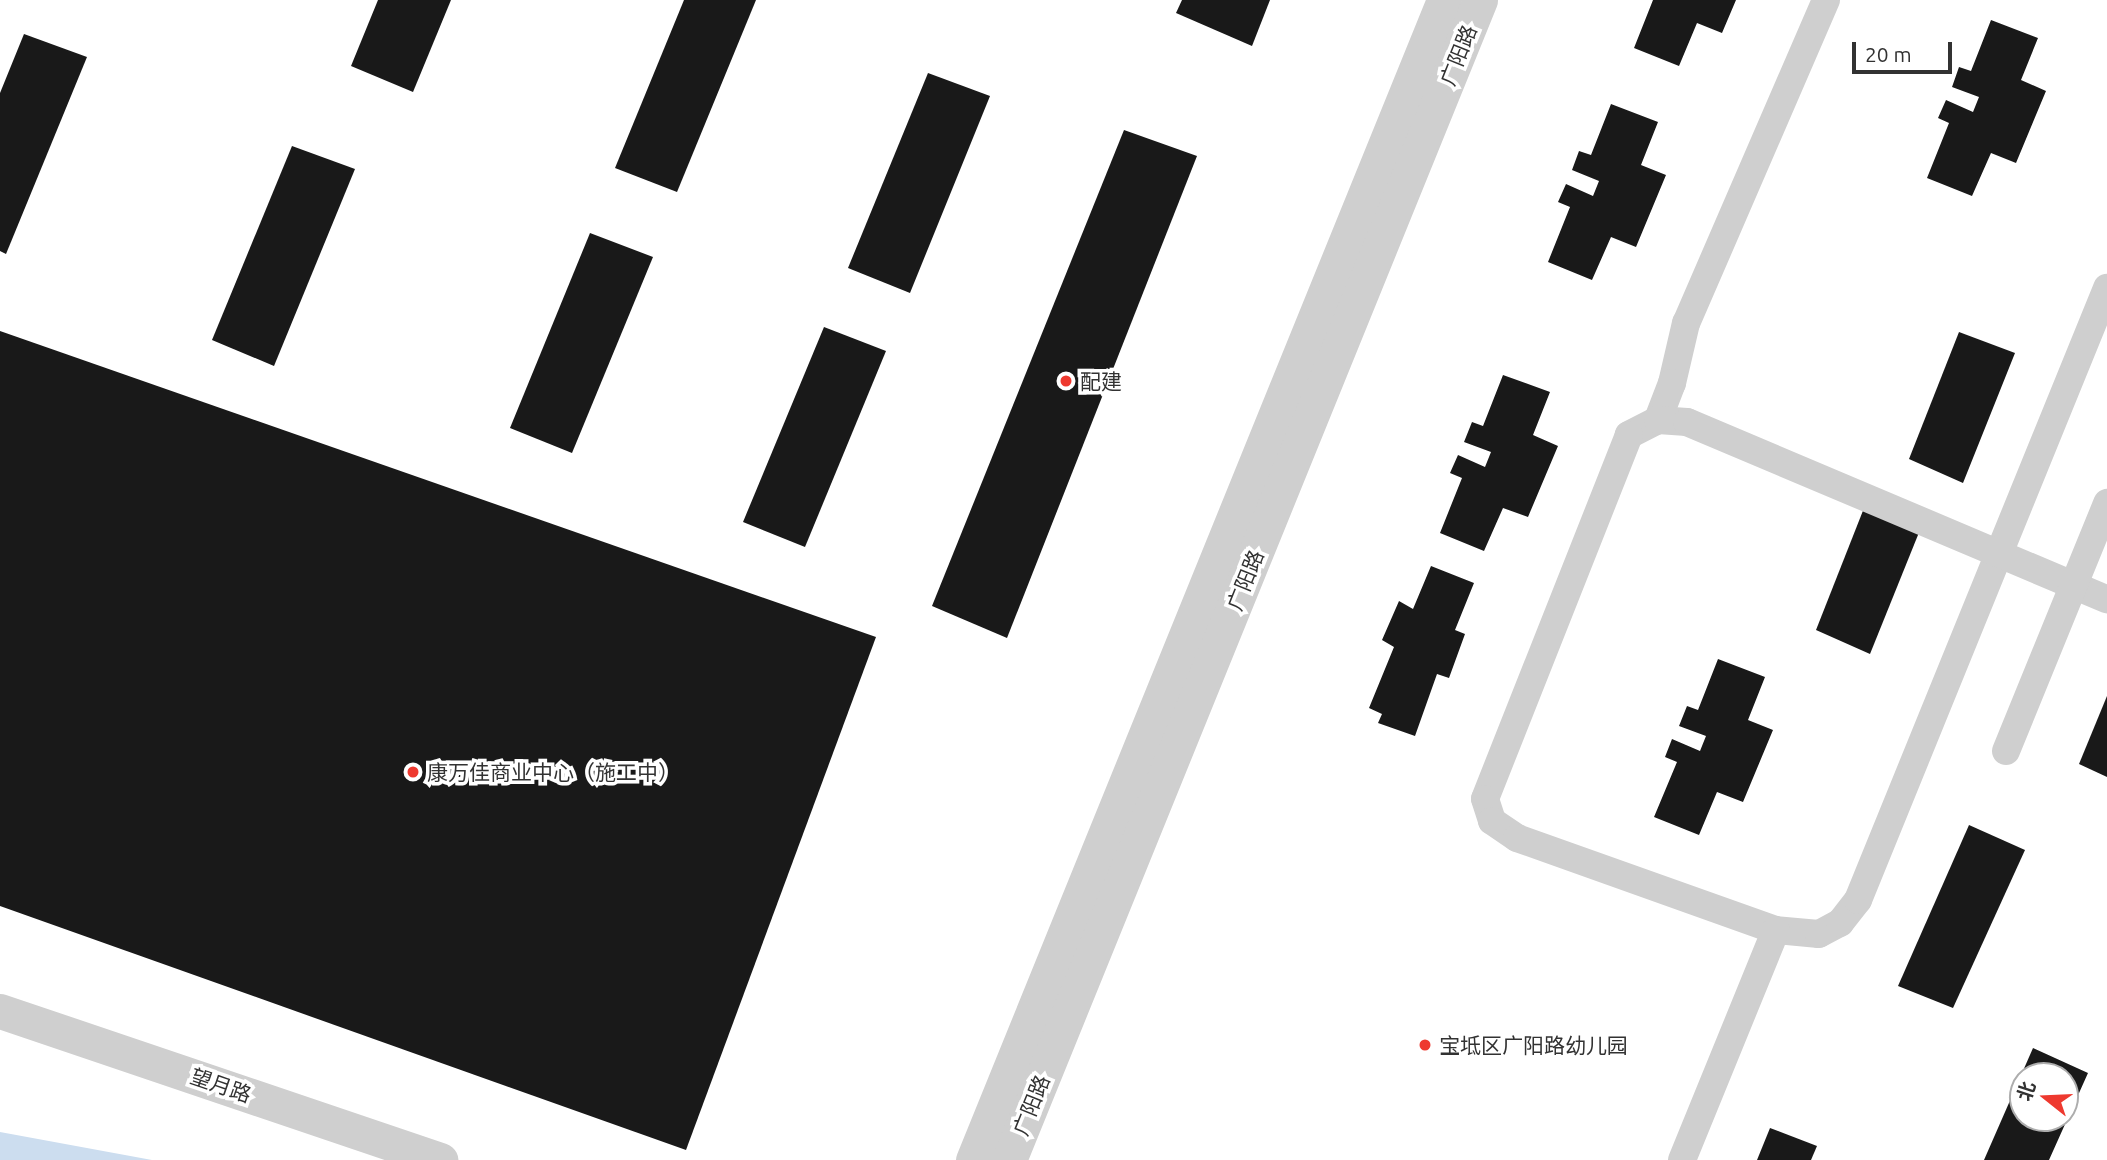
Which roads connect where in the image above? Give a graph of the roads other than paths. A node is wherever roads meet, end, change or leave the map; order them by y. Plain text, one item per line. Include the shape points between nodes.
1 (1444, 0) edge
2 (1480, 0) edge
3 (1826, 0) edge
4 (2107, 288) edge
5 (1658, 419) junction
6 (2107, 503) edge
7 (1999, 554) junction
8 (2074, 585) junction
9 (2107, 599) edge
10 (2006, 751) dead end
11 (1776, 930) junction
12 (0, 1011) edge
13 (441, 1160) edge
14 (973, 1160) edge
15 (1009, 1160) edge
16 (1682, 1160) edge

1 - 14 street, 广阳路
2 - 15 street, 广阳路
3 - 5 street via 1686,323
4 - 7 street
5 - 7 street via 1687,422
5 - 11 street via 1629,435 1485,799 1492,821 1517,838
6 - 8 street
7 - 8 street
7 - 11 street via 1858,900 1840,923 1819,934
8 - 9 street
8 - 10 street
11 - 16 street
12 - 13 street, 望月路

